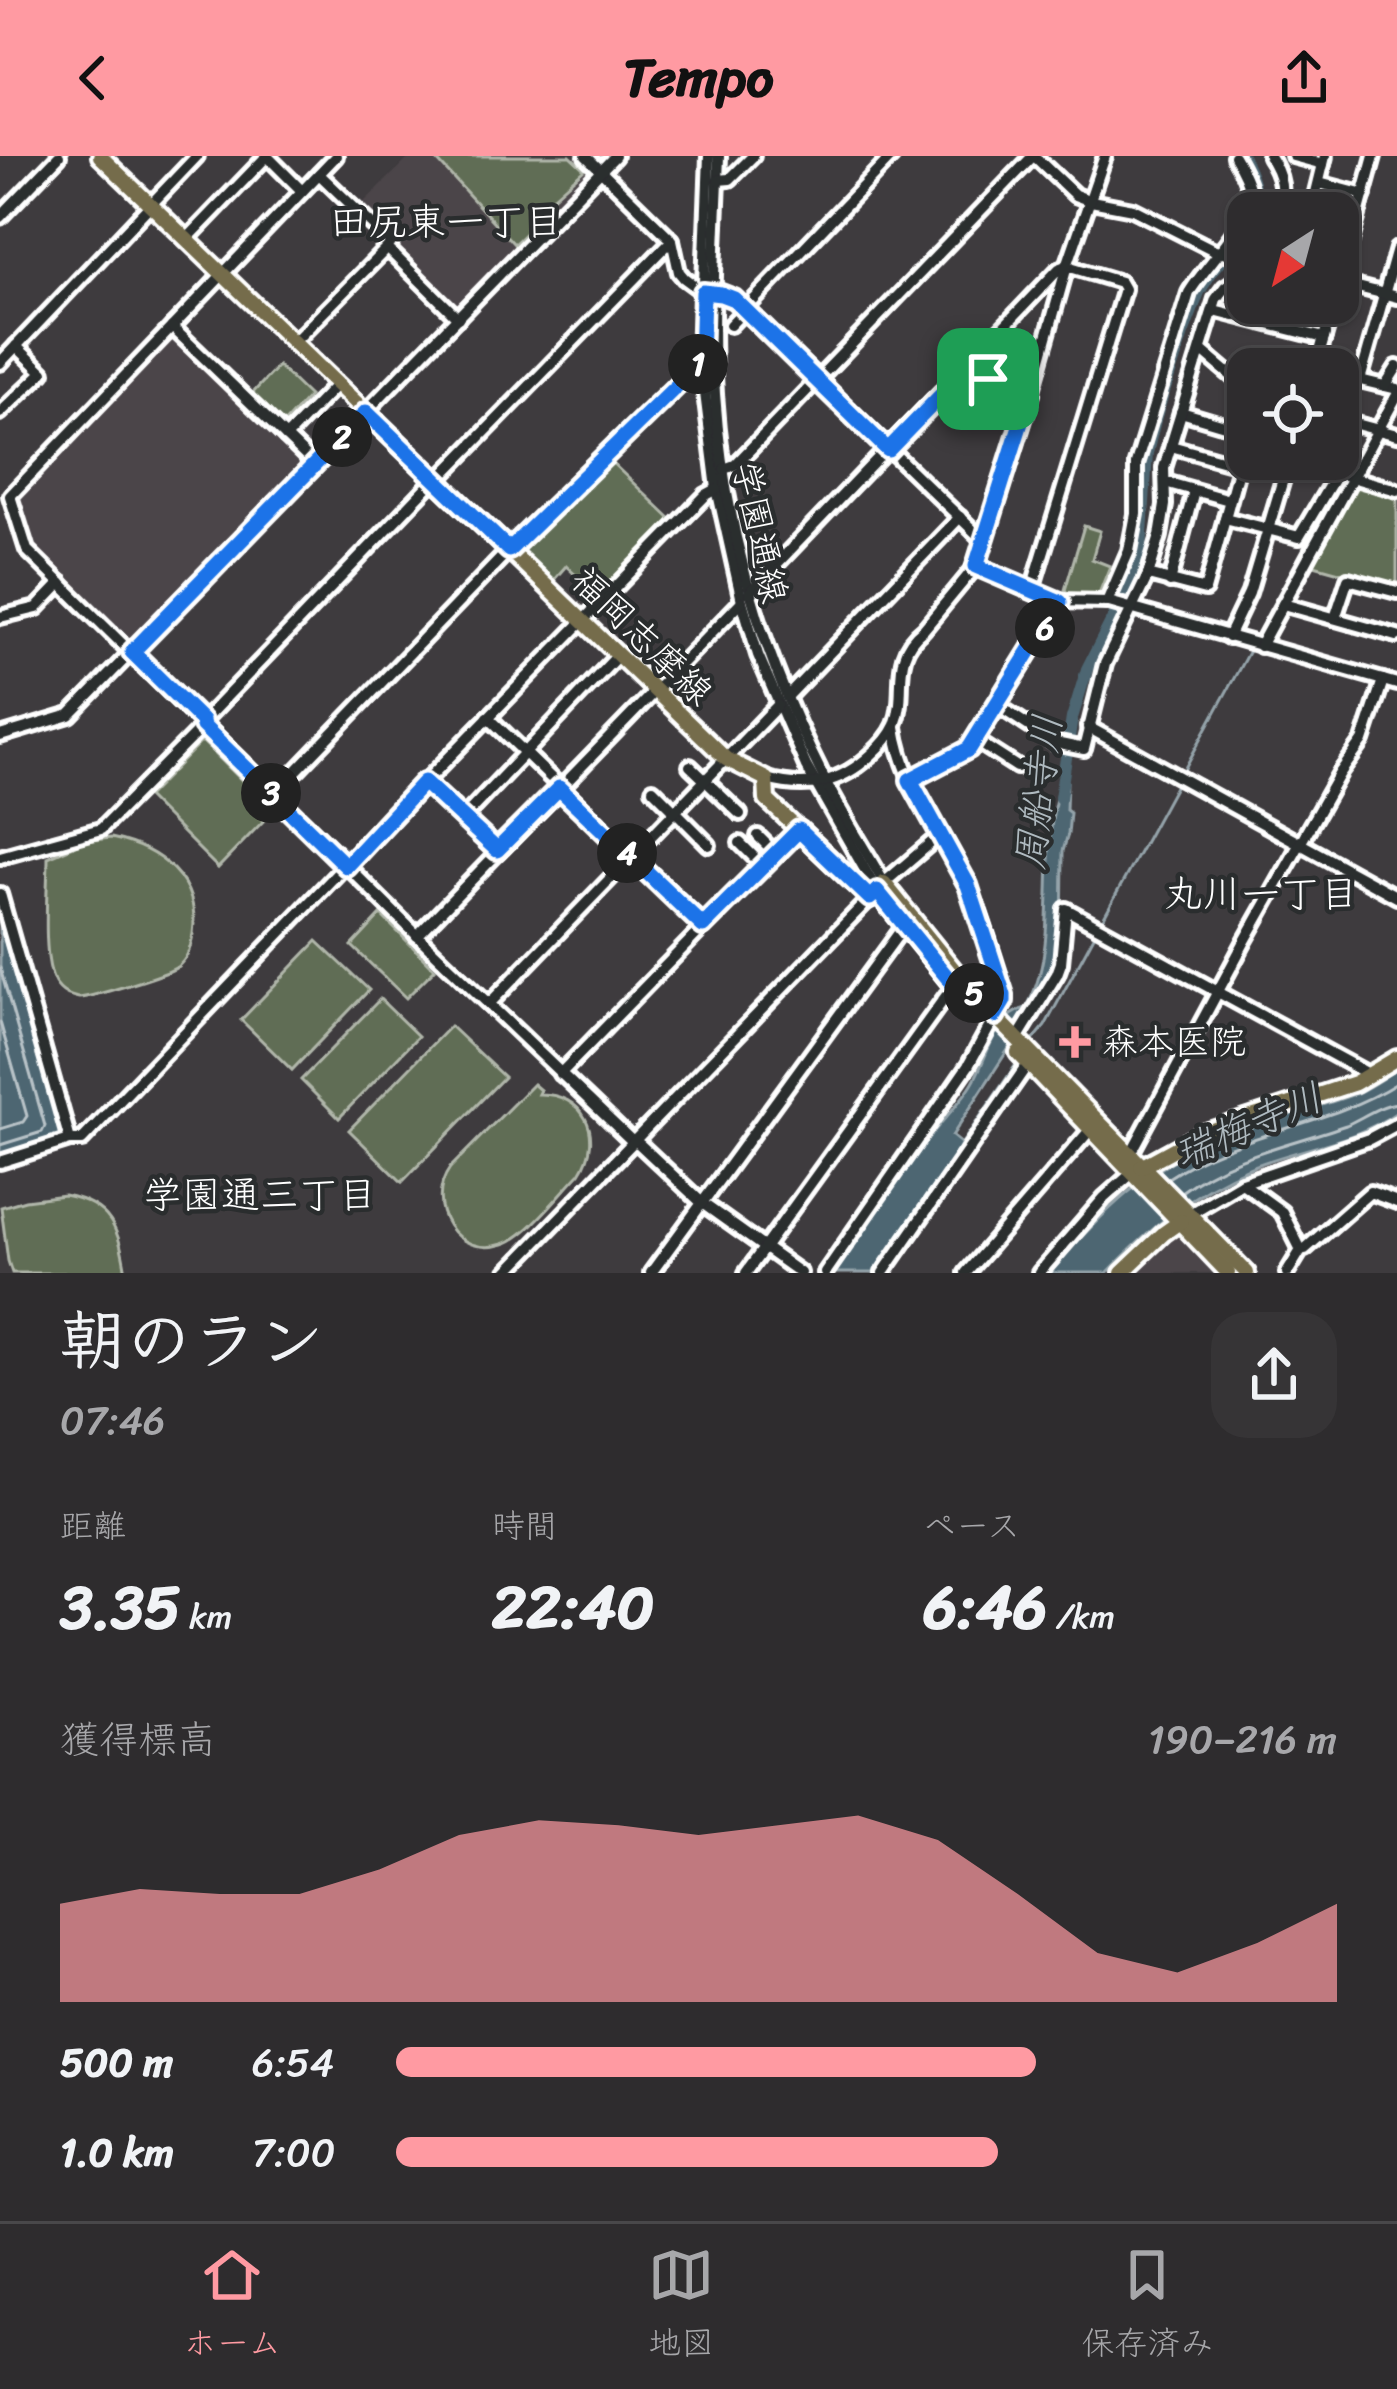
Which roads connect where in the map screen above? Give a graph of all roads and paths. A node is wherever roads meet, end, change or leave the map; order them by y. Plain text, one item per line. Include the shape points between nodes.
1 (59, 156) edge
2 (100, 156) edge
3 (197, 156) edge
4 (336, 156) edge
5 (586, 156) edge
6 (615, 156) edge
7 (709, 156) edge
8 (719, 156) edge
9 (753, 156) edge
10 (892, 156) edge
11 (1034, 156) edge
12 (1105, 156) edge
13 (1234, 156) edge
14 (1269, 156) edge
15 (1293, 156) edge
16 (1374, 156) edge
17 (1324, 160) edge
18 (600, 170) junction
19 (319, 174) junction
20 (718, 180) junction
21 (1319, 183) junction
22 (302, 191) junction
23 (1281, 192) edge
24 (1317, 192) edge
25 (1364, 195) junction
26 (1091, 201) junction
27 (151, 204) junction
28 (1359, 209) edge
29 (0, 217) edge
30 (187, 239) junction
31 (672, 240) junction
32 (386, 248) junction
33 (1221, 252) junction
34 (1227, 254) edge
35 (1396, 256) edge
36 (1067, 266) junction
37 (223, 274) junction
38 (1227, 286) edge
39 (1359, 289) edge
40 (709, 293) junction
41 (1391, 296) edge
42 (745, 309) junction
43 (1214, 310) junction
44 (458, 318) junction
45 (1328, 324) edge
46 (730, 325) dead end
47 (172, 327) junction
48 (1324, 338) junction
49 (294, 342) junction
50 (16, 346) junction
51 (1321, 348) edge
52 (985, 350) junction
53 (1201, 350) junction
54 (701, 362) junction
55 (0, 363) edge
56 (1397, 367) edge
57 (1227, 375) edge
58 (815, 380) junction
59 (337, 384) junction
60 (1393, 390) edge
61 (1030, 394) junction
62 (366, 412) junction
63 (1181, 412) junction
64 (0, 413) edge
65 (1359, 425) edge
66 (1227, 426) edge
67 (1378, 430) junction
68 (1397, 435) edge
69 (286, 437) junction
70 (1171, 446) junction
71 (888, 450) junction
72 (1227, 462) edge
73 (315, 465) junction
74 (1359, 466) edge
75 (724, 469) junction
76 (1359, 479) edge
77 (436, 480) junction
78 (1235, 480) edge
79 (1283, 480) edge
80 (1333, 480) edge
81 (1351, 480) edge
82 (1165, 482) junction
83 (717, 489) junction
84 (1397, 490) edge
85 (1194, 491) junction
86 (5, 498) edge
87 (1229, 500) junction
88 (960, 517) junction
89 (1225, 518) junction
90 (1269, 529) junction
91 (983, 540) junction
92 (509, 550) junction
93 (976, 566) junction
94 (1148, 575) junction
95 (1169, 582) junction
96 (61, 583) junction
97 (1032, 589) junction
98 (1397, 592) edge
99 (746, 597) junction
100 (1060, 602) junction
101 (1108, 602) junction
102 (1283, 604) junction
103 (1131, 609) junction
104 (0, 617) edge
105 (1335, 618) junction
106 (582, 620) junction
107 (1397, 636) edge
108 (1228, 637) junction
109 (1260, 646) junction
110 (132, 652) junction
111 (619, 654) junction
112 (1383, 680) junction
113 (1397, 684) edge
114 (654, 689) junction
115 (783, 701) junction
116 (998, 705) junction
117 (488, 717) junction
118 (203, 724) junction
119 (895, 727) junction
120 (1088, 727) junction
121 (0, 736) edge
122 (975, 740) junction
123 (523, 753) junction
124 (726, 758) junction
125 (690, 766) dead end
126 (1017, 767) dead end
127 (766, 779) junction
128 (910, 780) junction
129 (706, 781) junction
130 (424, 782) junction
131 (822, 784) junction
132 (559, 788) junction
133 (653, 789) dead end
134 (273, 795) junction
135 (675, 813) junction
136 (740, 814) dead end
137 (463, 818) junction
138 (799, 830) junction
139 (940, 835) junction
140 (758, 836) dead end
141 (740, 844) dead end
142 (1300, 844) junction
143 (709, 845) dead end
144 (497, 850) junction
145 (776, 853) junction
146 (0, 857) edge
147 (631, 857) junction
148 (346, 866) junction
149 (763, 866) junction
150 (877, 890) junction
151 (0, 894) edge
152 (1397, 897) edge
153 (703, 926) junction
154 (904, 926) junction
155 (417, 935) junction
156 (959, 985) junction
157 (1218, 990) junction
158 (489, 1004) junction
159 (993, 1022) junction
160 (1017, 1039) junction
161 (1397, 1058) edge
162 (1031, 1060) junction
163 (560, 1074) junction
164 (1370, 1075) junction
165 (1397, 1124) edge
166 (1096, 1128) junction
167 (70, 1140) junction
168 (634, 1141) junction
169 (0, 1162) edge
170 (1134, 1165) junction
171 (1243, 1183) junction
172 (1397, 1202) edge
173 (701, 1203) junction
174 (1183, 1220) junction
175 (765, 1247) junction
176 (1300, 1250) junction
177 (506, 1273) edge
178 (651, 1273) edge
179 (746, 1273) edge
180 (800, 1273) edge
181 (825, 1273) edge
182 (883, 1273) edge
183 (966, 1273) edge
184 (1039, 1273) edge
185 (1122, 1273) edge
186 (1228, 1273) edge
187 (1247, 1273) edge
188 (1287, 1273) edge

1 - 29 street
2 - 27 main road, 福岡志摩線
3 - 27 street
4 - 19 street
5 - 18 street
6 - 18 street
7 - 40 street, 学園通線
8 - 20 street, 学園通線
9 - 20 street
10 - 42 street
11 - 26 street
11 - 58 street
12 - 26 street
13 - 33 street via 1249,205
14 - 23 street
15 - 17 street
16 - 25 street
17 - 21 street
18 - 31 street
18 - 44 street
19 - 22 street
19 - 32 street via 391,243
20 - 40 street, 学園通線
21 - 24 street
21 - 25 street
22 - 30 street via 266,156
22 - 37 street
25 - 28 street
26 - 33 street via 1133,209
26 - 36 street
27 - 30 main road, 福岡志摩線
27 - 50 street
30 - 37 main road, 福岡志摩線
31 - 40 street via 679,272
31 - 77 street
32 - 44 street
32 - 49 street
33 - 34 street
33 - 101 street via 1189,293 1136,464 1129,551
35 - 41 street
36 - 52 street
36 - 61 street
36 - 97 street via 1124,290
37 - 47 street
37 - 49 main road, 福岡志摩線
38 - 43 street
39 - 41 street
40 - 42 street
40 - 54 street, 学園通線
40 - 75 street, 学園通線
41 - 60 street via 1360,380
42 - 46 street
42 - 58 street
43 - 48 street
43 - 53 street
44 - 62 street
45 - 48 street
47 - 69 street
47 - 86 street
48 - 51 street
49 - 59 main road, 福岡志摩線
50 - 55 street
50 - 64 street via 43,372
52 - 61 street via 997,352 988,379
52 - 71 street
53 - 57 street
53 - 63 street
54 - 83 street, 学園通線
54 - 92 street
56 - 60 street
58 - 71 street
58 - 75 street
59 - 62 main road, 福岡志摩線
59 - 69 street
60 - 67 street
61 - 91 street
62 - 73 street
62 - 77 main road, 福岡志摩線
63 - 66 street
63 - 70 street
65 - 67 street
67 - 68 street
67 - 74 street
69 - 73 street
70 - 72 street
70 - 82 street
71 - 88 street
71 - 99 street
73 - 110 street
75 - 99 street, 学園通線
76 - 84 street
77 - 92 main road, 福岡志摩線
77 - 118 street
78 - 87 street
79 - 90 street
80 - 90 street via 1299,537
81 - 102 street
82 - 85 street
82 - 94 street
83 - 99 street, 学園通線
83 - 106 street
85 - 87 street
85 - 95 street
86 - 96 street via 27,550
87 - 89 street
88 - 91 street
88 - 115 street
89 - 90 street
89 - 95 street via 1204,590
90 - 108 street
91 - 93 street
92 - 106 main road, 福岡志摩線
92 - 134 street
93 - 97 street
93 - 119 street via 907,649
94 - 95 street
94 - 103 street
96 - 104 street via 37,608
96 - 110 street
97 - 100 street
98 - 105 street via 1348,579
99 - 114 street
99 - 115 street, 学園通線 via 758,656
100 - 101 street
100 - 116 street
101 - 103 street
102 - 105 street
102 - 109 street
103 - 108 street
103 - 120 street
105 - 107 street
106 - 111 main road, 福岡志摩線
106 - 117 street
108 - 109 street
109 - 112 street
110 - 118 street
110 - 121 street via 70,715
111 - 114 main road, 福岡志摩線
111 - 123 street
112 - 113 street
112 - 142 street via 1364,741
114 - 124 main road, 福岡志摩線
114 - 132 street
115 - 124 street
115 - 131 street, 学園通線
116 - 120 street via 1055,743 1084,749
116 - 122 street
117 - 123 street
117 - 130 street
118 - 134 street
118 - 146 street via 101,829
119 - 128 street
119 - 131 street via 854,769
120 - 142 street
122 - 126 street
122 - 128 street
123 - 132 street
123 - 137 street
124 - 127 main road, 福岡志摩線
124 - 129 street
125 - 129 street
127 - 131 street
127 - 138 main road via 767,800
128 - 139 street
129 - 135 street
129 - 136 street
130 - 137 street
130 - 148 street
131 - 150 street, 学園通線
132 - 144 street
132 - 147 street
133 - 135 street
134 - 148 street
135 - 143 street
135 - 147 street
137 - 144 street
138 - 145 street
138 - 150 main road
139 - 150 street
139 - 159 street via 968,885 1004,995
140 - 145 street
141 - 149 street
142 - 152 street
142 - 157 street
144 - 155 street
145 - 149 street
147 - 153 street
147 - 158 street
148 - 155 street
148 - 167 street via 82,1140
149 - 153 street
150 - 154 main road
150 - 156 main road
150 - 168 street
151 - 167 street
153 - 163 street
154 - 156 main road
154 - 173 street
155 - 158 street
156 - 159 main road
156 - 175 street
157 - 160 street via 1066,910 1057,974
157 - 164 street
157 - 170 street
158 - 163 street
159 - 160 main road
159 - 162 main road
159 - 181 street
160 - 162 main road
161 - 164 main road
162 - 166 main road
162 - 182 street
163 - 168 street
164 - 170 main road
165 - 171 street
166 - 170 main road
166 - 183 street
167 - 169 street
168 - 173 street
168 - 177 street
170 - 174 main road
170 - 184 street
171 - 174 street
171 - 176 street via 1282,1212
172 - 176 street via 1370,1192
173 - 175 street
173 - 178 street
174 - 185 main road
174 - 186 main road
174 - 187 main road
175 - 179 street
175 - 180 street
176 - 188 street

